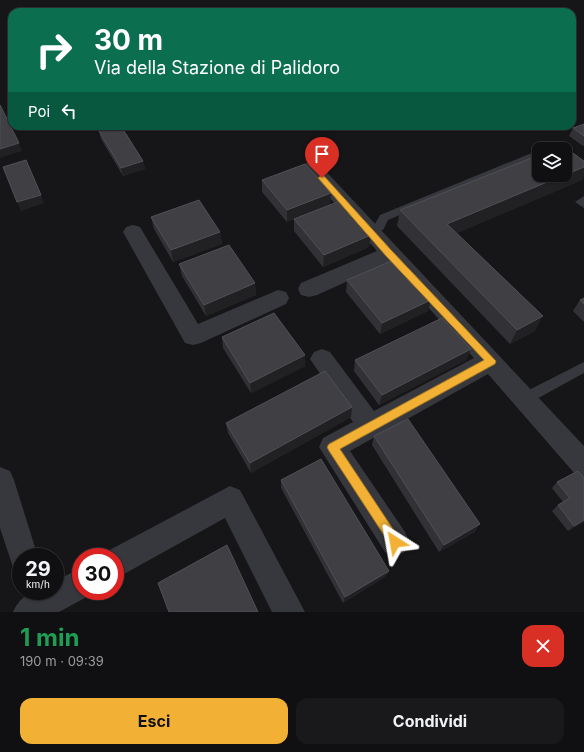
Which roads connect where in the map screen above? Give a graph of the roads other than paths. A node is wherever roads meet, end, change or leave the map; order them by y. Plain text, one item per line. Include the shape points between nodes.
1 (532, 156) edge
2 (312, 167) dead end
3 (584, 199) edge
4 (584, 205) edge
5 (369, 230) junction
6 (133, 232) dead end
7 (389, 254) junction
8 (309, 289) dead end
9 (278, 298) dead end
10 (322, 359) dead end
11 (492, 361) junction
12 (584, 367) edge
13 (526, 398) junction
14 (371, 427) junction
15 (584, 465) edge
16 (0, 480) edge
17 (395, 542) dead end
18 (20, 548) edge
19 (124, 559) edge
20 (72, 587) edge
21 (33, 603) edge
22 (289, 612) edge

1 - 5 lane via 384,218 379,227
2 - 5 street
3 - 4 lane via 580,202
5 - 7 street
6 - 9 street via 192,336
7 - 8 street
7 - 11 street
10 - 14 street
11 - 13 street
11 - 14 street
12 - 13 lane
13 - 15 street
14 - 17 street via 332,447
16 - 18 street
19 - 22 street via 230,500
20 - 21 street

